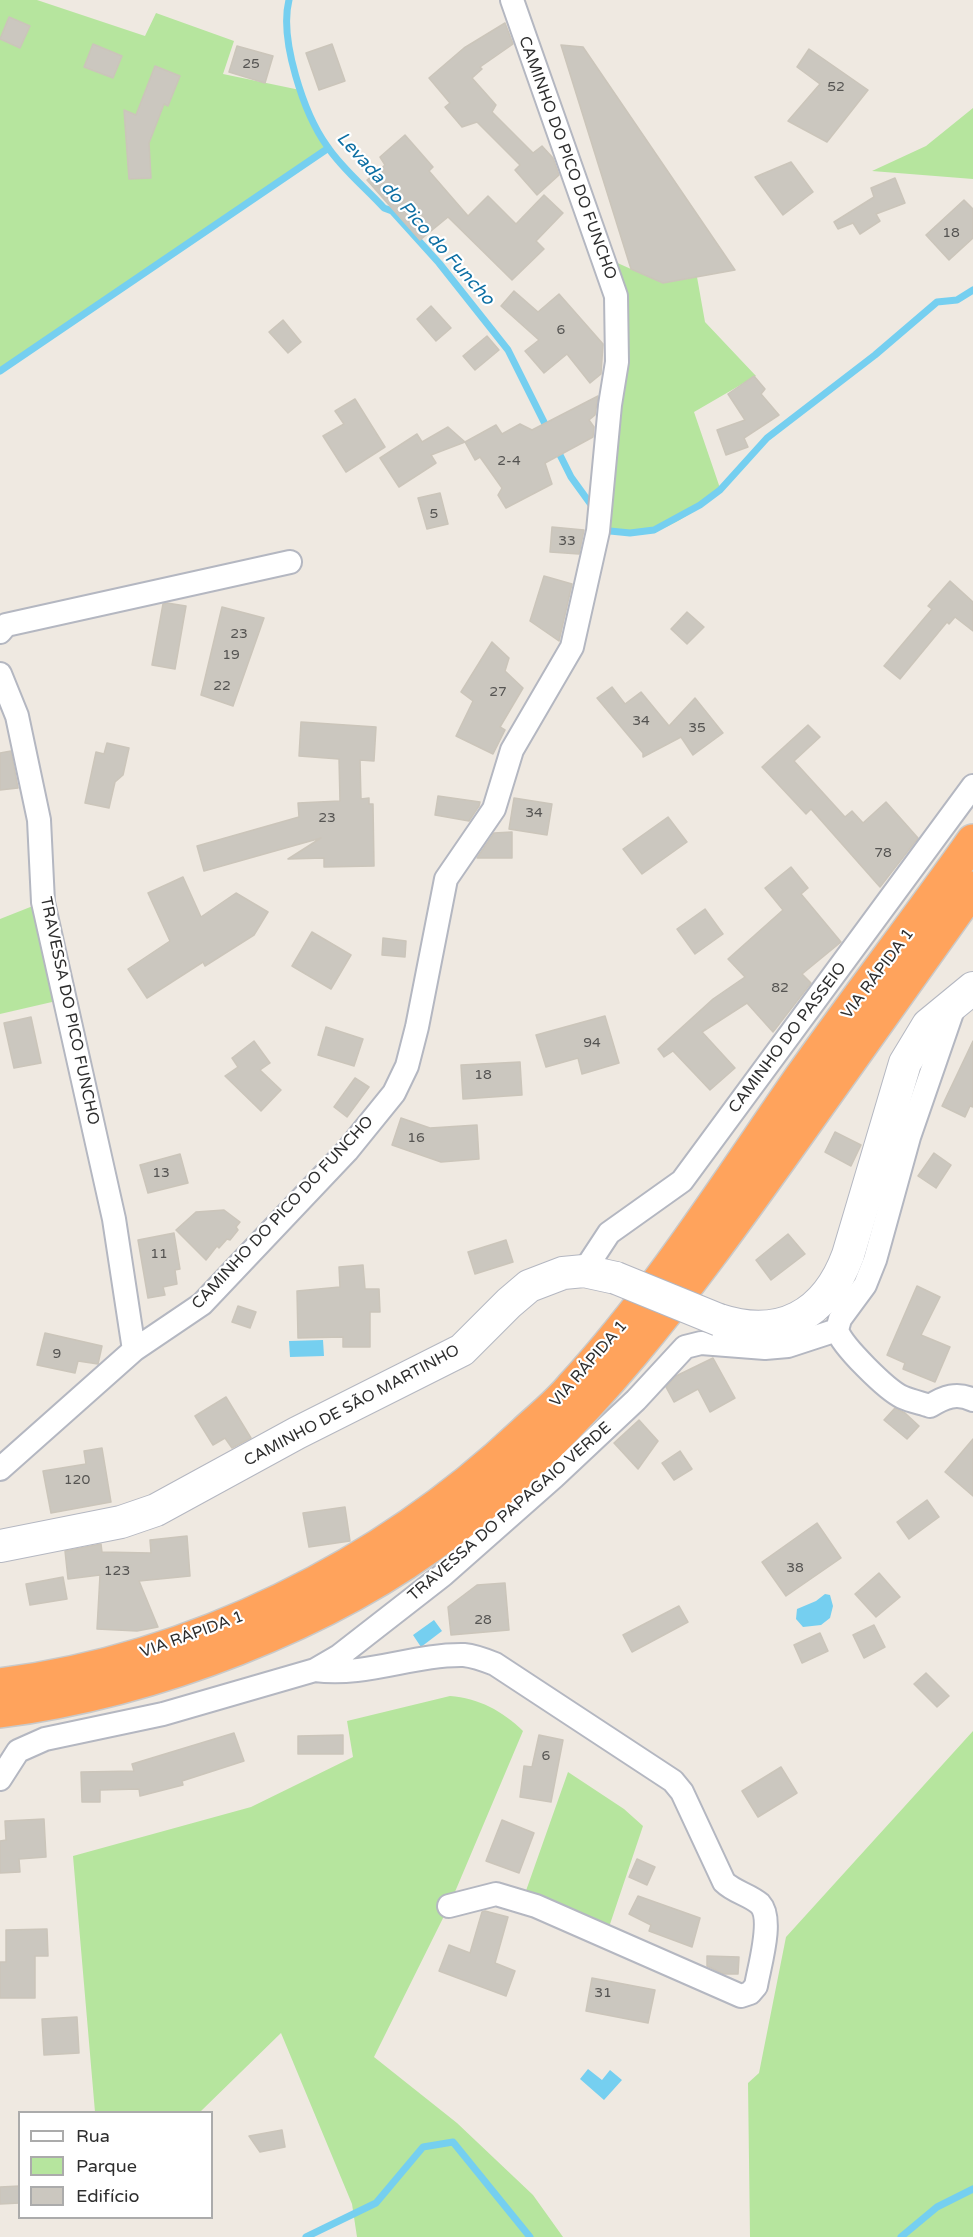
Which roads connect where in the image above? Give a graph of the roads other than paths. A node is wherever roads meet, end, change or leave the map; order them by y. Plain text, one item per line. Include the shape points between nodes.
1 (512, 0) edge
2 (290, 562) dead end
3 (0, 632) edge
4 (0, 674) edge
5 (973, 786) edge
6 (973, 841) edge
7 (973, 888) edge
8 (965, 993) edge
9 (584, 1271) junction
10 (837, 1330) junction
11 (135, 1350) junction
12 (973, 1400) edge
13 (0, 1469) edge
14 (0, 1546) edge
15 (315, 1670) junction
16 (0, 1685) edge
17 (0, 1711) edge
18 (0, 1779) edge
19 (449, 1906) dead end

1 - 11 street, CAMINHO DO PICO DO FUNCHO via 616,296 617,362 598,531 572,647 512,750 494,809 446,879 417,1027 407,1066 394,1093 347,1151 202,1304
2 - 3 street via 6,624
4 - 11 street, TRAVESSA DO PICO FUNCHO via 17,716 39,820 43,902 114,1219
5 - 9 street, CAMINHO DO PASSEIO via 682,1181 609,1233
6 - 16 highway, VIA RÁPIDA 1 via 661,1277 571,1389 496,1459 432,1510 369,1552 269,1605 208,1631 117,1661
7 - 17 highway, VIA RÁPIDA 1 via 718,1246 641,1345 584,1411 451,1531 370,1584 229,1651 121,1687
8 - 9 street, CAMINHO DE SÃO MARTINHO, bridge via 928,1024 905,1063 848,1255 830,1292 808,1313 775,1326 738,1326 616,1278
8 - 10 street via 952,1018 909,1137 875,1260 865,1285 840,1319
9 - 14 street, CAMINHO DE SÃO MARTINHO via 563,1273 529,1286 462,1350 156,1510 121,1522
10 - 12 street via 839,1338 857,1358 901,1397 930,1406 950,1396
10 - 15 street, TRAVESSA DO PAPAGAIO VERDE via 789,1346 765,1348 701,1342 685,1347 563,1469 443,1575 339,1656
11 - 13 street, CAMINHO DO PICO DO FUNCHO
15 - 18 street via 163,1714 45,1739 18,1751
15 - 19 street via 350,1672 466,1655 495,1664 673,1781 682,1792 724,1882 759,1903 767,1923 756,1986 741,1996 536,1906 496,1894

